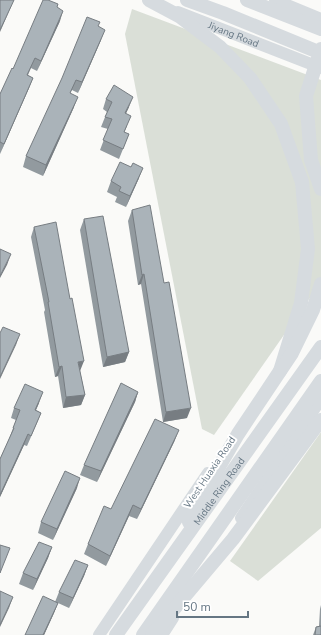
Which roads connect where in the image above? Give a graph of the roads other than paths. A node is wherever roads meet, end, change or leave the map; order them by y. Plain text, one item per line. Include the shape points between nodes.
1 (148, 0) edge
2 (187, 0) edge
3 (247, 0) edge
4 (275, 0) edge
5 (321, 18) edge
6 (321, 29) edge
7 (321, 50) edge
8 (321, 53) edge
9 (321, 68) edge
10 (321, 189) edge
11 (321, 284) edge
12 (321, 309) edge
13 (321, 347) edge
14 (280, 371) junction
15 (321, 381) edge
16 (321, 399) edge
17 (321, 420) edge
18 (321, 425) edge
19 (310, 434) junction
20 (171, 559) junction
21 (99, 635) edge
22 (116, 635) edge
23 (143, 635) edge
24 (152, 635) edge
25 (162, 635) edge

1 - 9 main road, Jiyang Road
1 - 14 highway via 179,16 220,47 250,78 281,124 302,182 308,249 301,303
2 - 8 highway
3 - 6 highway
4 - 5 main road
7 - 10 highway via 306,96 311,160
11 - 14 highway via 309,317 292,353
12 - 21 main road, West Huaxia Road via 270,380
13 - 20 highway, Middle Ring Road
14 - 20 highway via 204,491
15 - 23 highway, Middle Ring Road
16 - 25 main road
17 - 19 highway
18 - 19 highway
19 - 24 highway via 233,539
20 - 22 highway, Middle Ring Road

